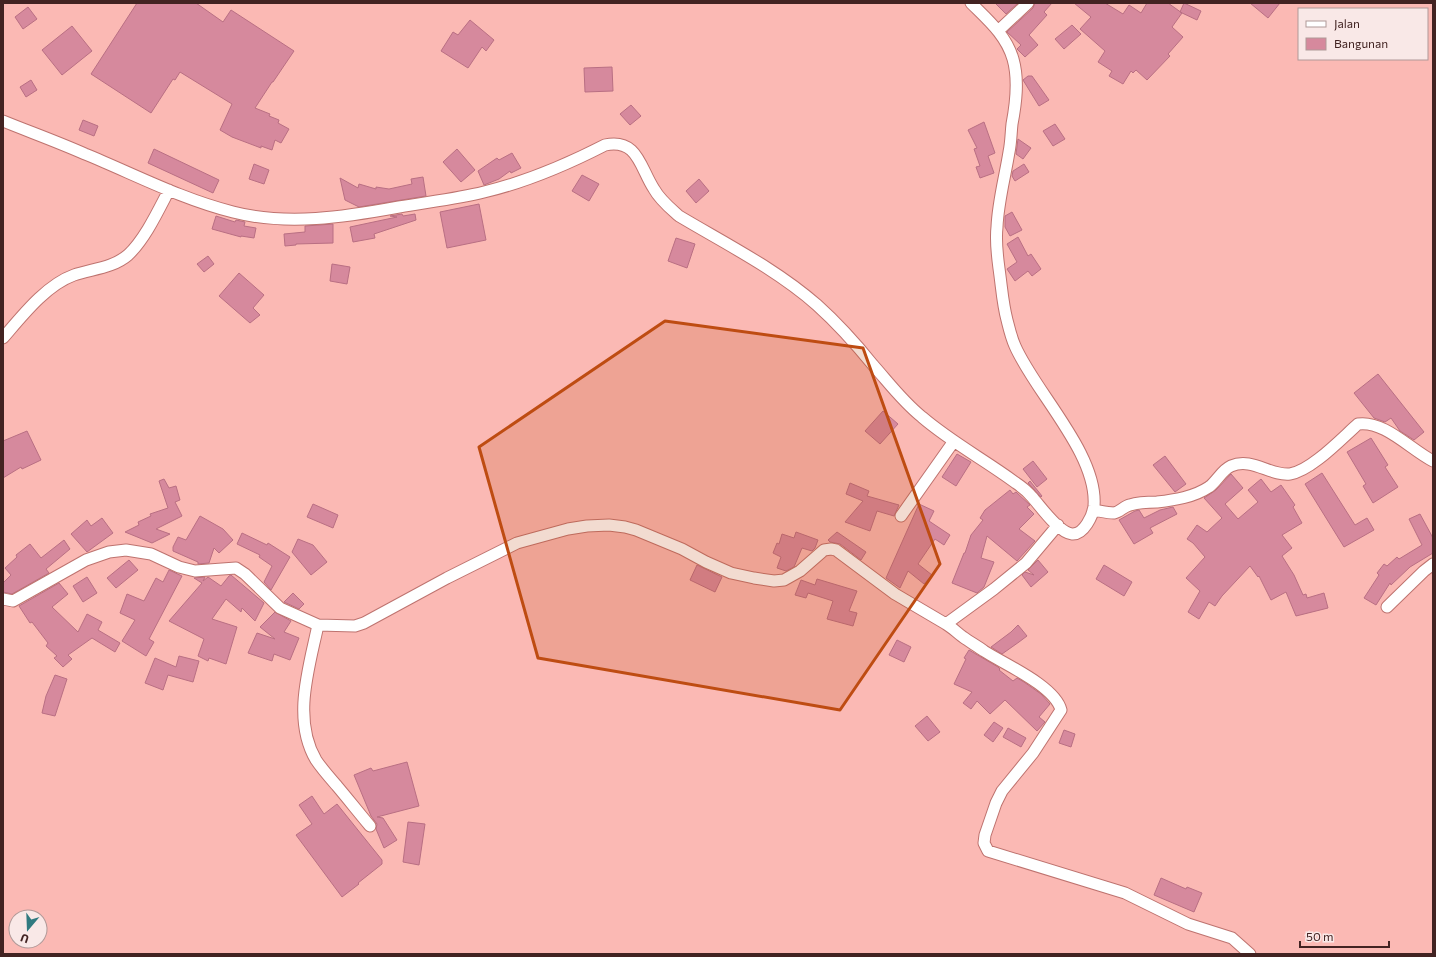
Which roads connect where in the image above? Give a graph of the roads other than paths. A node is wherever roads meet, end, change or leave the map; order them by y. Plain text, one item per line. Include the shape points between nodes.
1 (971, 3) edge
2 (1028, 3) edge
3 (998, 30) junction
4 (3, 121) edge
5 (168, 190) junction
6 (3, 338) edge
7 (954, 441) junction
8 (1433, 461) edge
9 (1093, 510) junction
10 (901, 516) dead end
11 (1058, 525) junction
12 (1433, 564) edge
13 (3, 599) edge
14 (1387, 607) dead end
15 (946, 624) junction
16 (318, 625) junction
17 (370, 826) dead end
18 (1250, 954) edge

1 - 3 street
2 - 3 street
3 - 9 street via 1011,52 1016,80 1015,110 997,228 998,262 1005,313 1013,343 1083,460 1092,483
4 - 5 street
5 - 6 street via 148,228 132,251 120,260 74,275 57,284 24,314
5 - 7 street via 201,203 260,218 331,217 483,192 521,182 605,145 623,145 639,159 654,190 670,208 806,296 845,334 920,416
7 - 10 street
7 - 11 street via 1022,488
8 - 9 street via 1409,444 1374,425 1358,424 1315,462 1298,472 1289,474 1247,463 1239,464 1222,472 1210,486 1187,497 1130,505 1117,512
9 - 11 street via 1086,526 1074,534
11 - 15 street via 1026,563
12 - 14 street
13 - 16 street via 13,601 86,560 109,552 126,550 151,554 179,567 195,570 236,568 280,608
15 - 16 street via 895,594 836,550 824,550 800,571 784,580 774,582 732,572 636,530 609,525 568,529 517,543 364,624
15 - 18 street via 1044,688 1062,710 1033,753 1002,791 985,835 984,843 988,851 1125,893 1188,924 1232,938
16 - 17 street via 306,685 306,734 324,771

